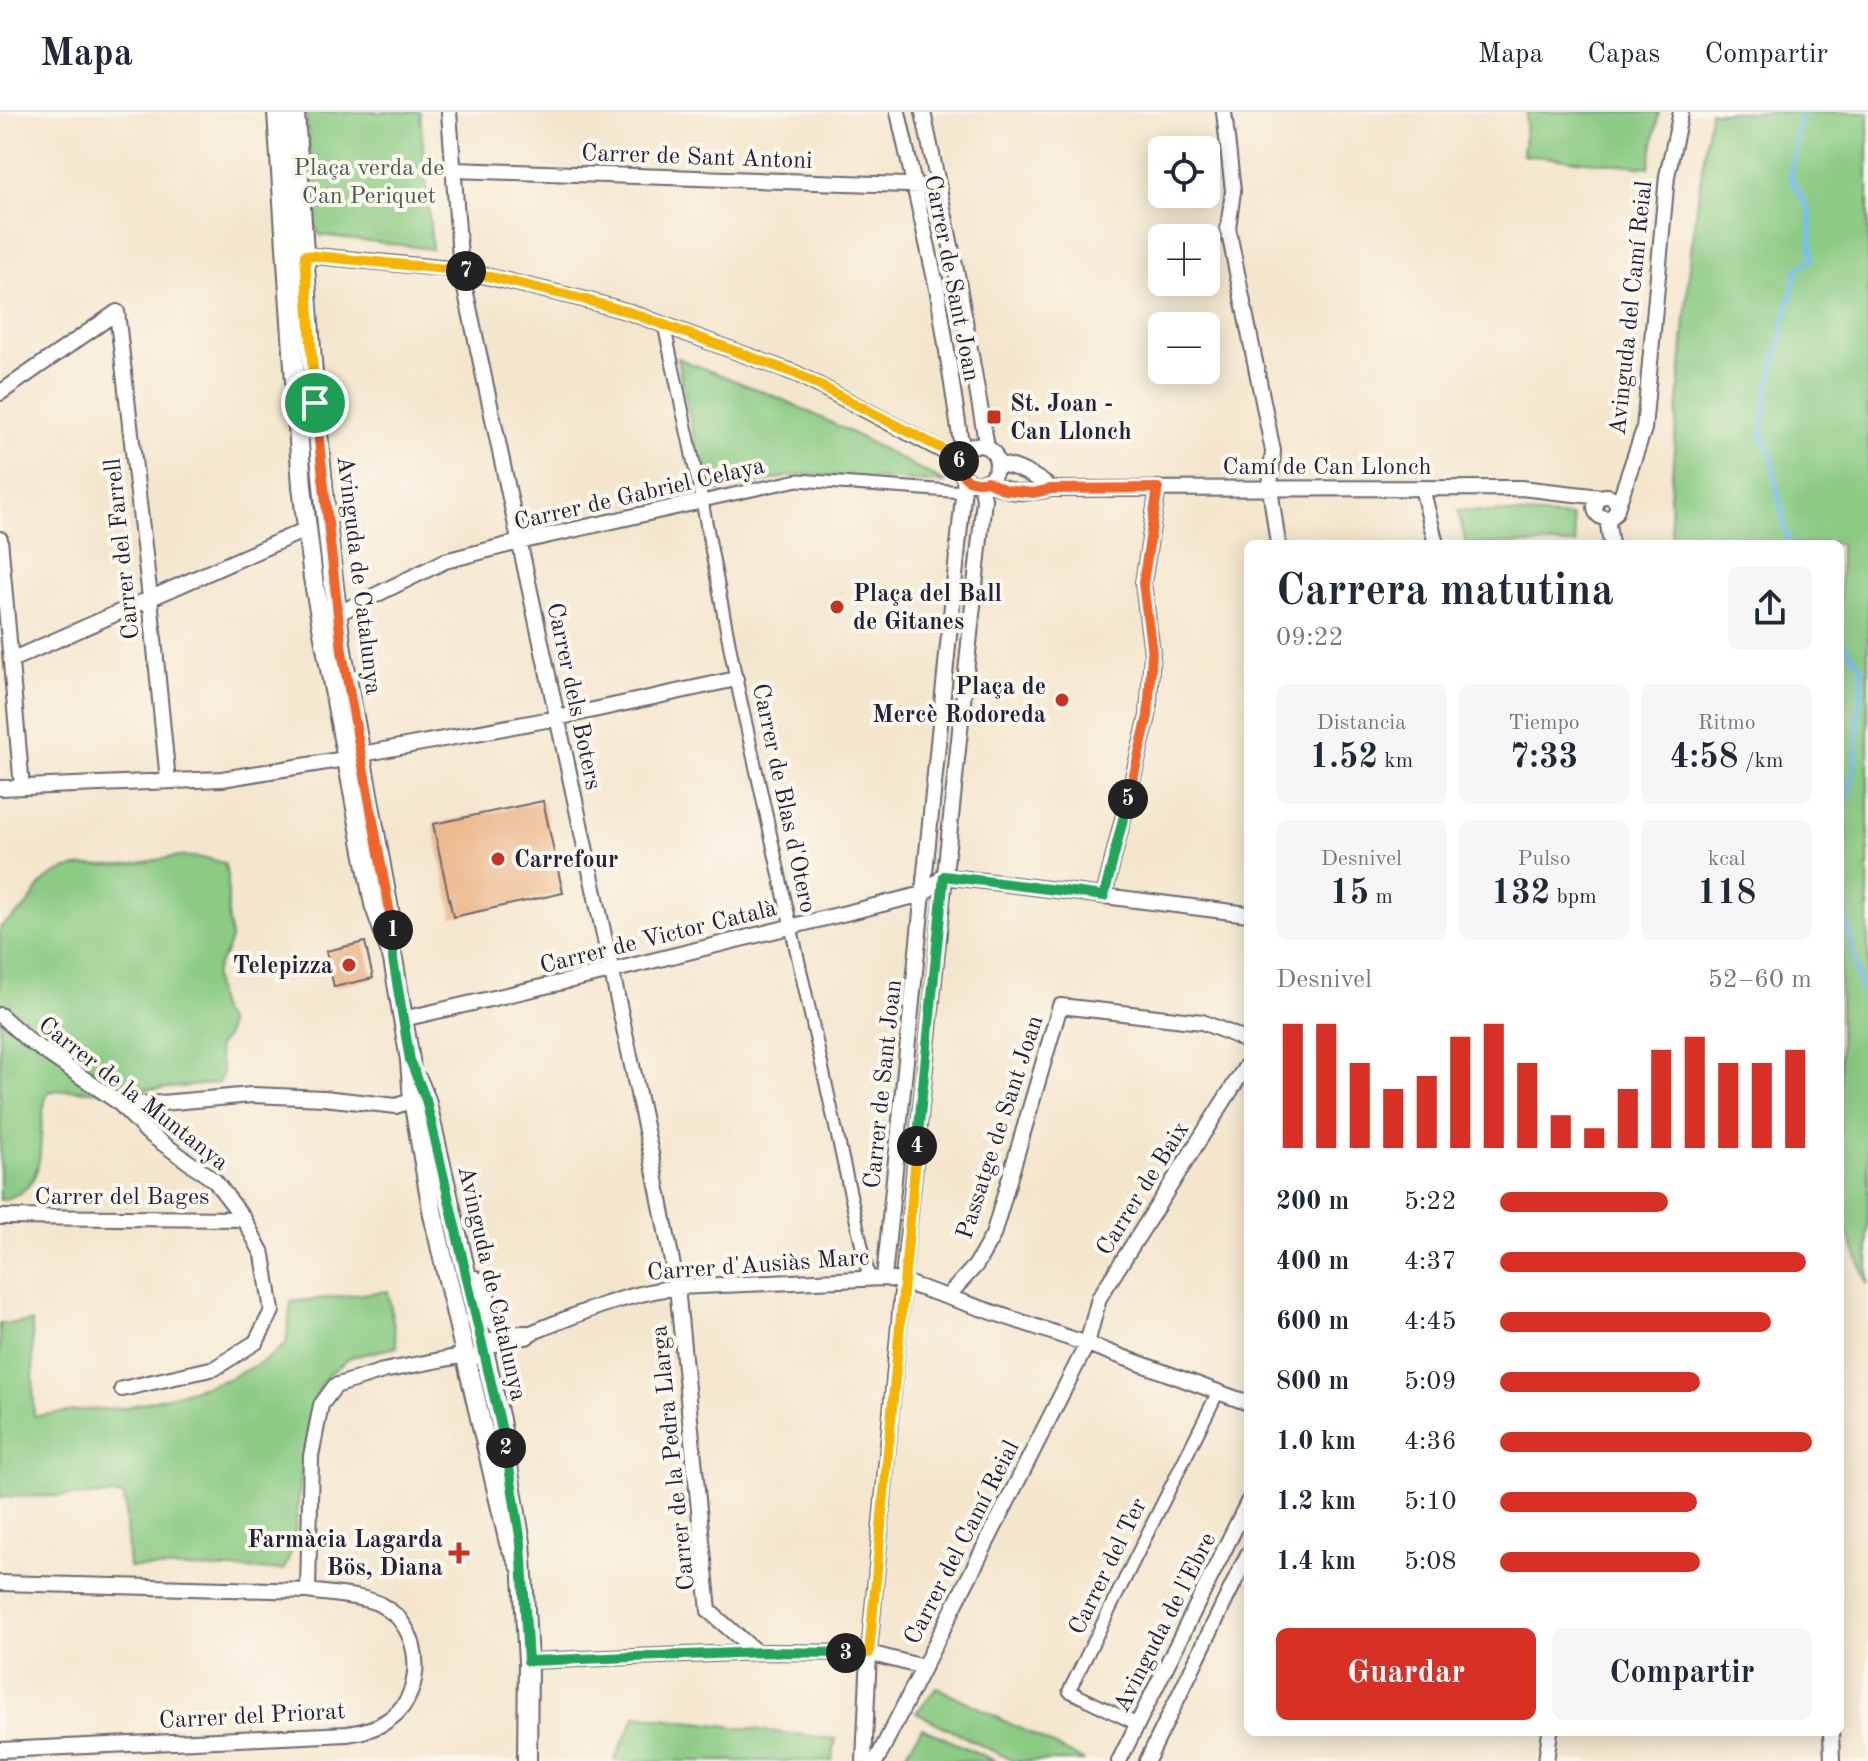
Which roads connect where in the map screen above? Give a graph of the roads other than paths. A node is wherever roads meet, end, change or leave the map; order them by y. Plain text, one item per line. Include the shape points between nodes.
1 (277, 112) edge
2 (287, 112) edge
3 (295, 112) edge
4 (449, 112) edge
5 (898, 112) edge
6 (923, 112) edge
7 (1224, 112) edge
8 (1681, 112) edge
9 (454, 170) junction
10 (914, 186) junction
11 (938, 186) junction
12 (305, 255) junction
13 (461, 270) junction
14 (664, 325) junction
15 (0, 393) edge
16 (987, 447) junction
17 (962, 456) junction
18 (997, 464) junction
19 (984, 482) junction
20 (964, 485) junction
21 (302, 486) junction
22 (1158, 488) junction
23 (1270, 488) junction
24 (1422, 488) junction
25 (1051, 489) junction
26 (702, 501) junction
27 (1612, 513) junction
28 (307, 529) junction
29 (0, 539) edge
30 (1277, 540) edge
31 (1435, 540) edge
32 (1611, 540) edge
33 (519, 542) junction
34 (150, 598) junction
35 (337, 614) junction
36 (11, 660) junction
37 (736, 679) junction
38 (557, 718) junction
39 (354, 757) junction
40 (168, 781) junction
41 (22, 787) junction
42 (0, 788) edge
43 (944, 876) junction
44 (923, 894) junction
45 (1104, 896) junction
46 (1244, 914) edge
47 (790, 927) junction
48 (393, 959) junction
49 (611, 971) junction
50 (0, 1015) edge
51 (403, 1019) junction
52 (1244, 1040) edge
53 (410, 1060) junction
54 (1244, 1069) edge
55 (413, 1100) junction
56 (118, 1102) junction
57 (449, 1202) junction
58 (0, 1217) edge
59 (244, 1219) junction
60 (466, 1271) junction
61 (869, 1278) junction
62 (884, 1278) junction
63 (903, 1282) junction
64 (677, 1287) junction
65 (947, 1297) junction
66 (519, 1335) junction
67 (1087, 1344) junction
68 (475, 1352) junction
69 (492, 1382) junction
70 (122, 1389) dead end
71 (1218, 1392) junction
72 (1244, 1402) edge
73 (1244, 1510) edge
74 (1244, 1562) edge
75 (521, 1567) junction
76 (0, 1583) edge
77 (308, 1591) junction
78 (756, 1652) junction
79 (869, 1653) junction
80 (528, 1661) junction
81 (923, 1667) junction
82 (1137, 1724) junction
83 (1549, 1736) edge
84 (1831, 1736) edge
85 (0, 1750) edge
86 (527, 1761) edge
87 (864, 1761) edge
88 (876, 1761) edge
89 (1119, 1761) edge
90 (1147, 1761) edge
91 (1546, 1761) edge
92 (1832, 1761) edge

1 - 21 street, Avinguda de Catalunya
2 - 12 street via 294,246
3 - 12 street, Avinguda de Catalunya
4 - 9 street, Carrer dels Boters
5 - 10 street, Carrer de Sant Joan
6 - 11 street, Carrer de Sant Joan
7 - 23 street via 1233,191 1228,228 1273,451
8 - 27 street, Avinguda del Camí Reial via 1667,176 1644,429
9 - 10 street, Carrer de Sant Antoni
9 - 13 street, Carrer dels Boters
10 - 11 street, Carrer de Sant Antoni
10 - 17 street, Carrer de Sant Joan via 938,293
11 - 16 street, Carrer de Sant Joan
12 - 13 street
12 - 21 street via 298,271 307,420
12 - 35 street, Avinguda de Catalunya
13 - 14 street
13 - 33 street, Carrer dels Boters
14 - 17 street via 797,374
14 - 26 street, Carrer de Blas d'Otero
15 - 34 street, Carrer del Farrell via 117,312
16 - 17 street via 968,447
16 - 18 street
17 - 20 street
18 - 19 street
18 - 25 street
19 - 20 street
19 - 25 street, Camí de Can Llonch via 1033,493
19 - 43 street, Carrer de Sant Joan
20 - 26 street, Carrer de Gabriel Celaya via 798,480
20 - 44 street, Carrer de Sant Joan
21 - 28 street, Avinguda de Catalunya
22 - 23 street, Camí de Can Llonch
22 - 25 street, Camí de Can Llonch
22 - 45 street via 1143,583 1152,653 1148,716
23 - 24 street, Camí de Can Llonch
23 - 30 street
24 - 27 street, Camí de Can Llonch via 1521,488 1601,497 1596,511 1600,516
24 - 31 street
26 - 33 street, Carrer de Gabriel Celaya
26 - 37 street, Carrer de Blas d'Otero
27 - 32 street
28 - 34 street
28 - 39 street, Avinguda de Catalunya via 313,578
29 - 36 street
33 - 35 street, Carrer de Gabriel Celaya via 445,561
33 - 38 street, Carrer dels Boters
34 - 36 street
34 - 40 street, Carrer del Farrell
35 - 39 street, Avinguda de Catalunya via 353,710
36 - 41 street
37 - 38 street
37 - 47 street, Carrer de Blas d'Otero
38 - 39 street
38 - 49 street, Carrer dels Boters
39 - 40 street via 222,779
39 - 48 street, Avinguda de Catalunya via 382,872
39 - 48 street, Avinguda de Catalunya via 374,904
40 - 41 street
41 - 42 street
43 - 44 street
43 - 45 street
43 - 63 street, Carrer de Sant Joan
44 - 47 street, Carrer de Victor Català
44 - 62 street, Carrer de Sant Joan
45 - 46 street
47 - 49 street, Carrer de Victor Català
47 - 61 street, Carrer de Blas d'Otero
48 - 51 street, Avinguda de Catalunya
49 - 51 street, Carrer de Victor Català
49 - 64 street, Carrer dels Boters
50 - 56 street, Carrer de la Muntanya
51 - 53 street, Avinguda de Catalunya
52 - 65 street, Passatge de Sant Joan via 1202,1022 1060,1006 993,1235 976,1265
53 - 55 street, Avinguda de Catalunya
53 - 57 street, Avinguda de Catalunya via 426,1100
54 - 67 street, Carrer de Baix via 1099,1298
55 - 56 street via 396,1106 252,1095
55 - 68 street, Avinguda de Catalunya via 433,1215
56 - 59 street, Carrer de la Muntanya via 147,1132 215,1181
57 - 60 street, Avinguda de Catalunya
57 - 68 street via 449,1244
58 - 59 street, Carrer del Bages
59 - 70 street, Carrer de la Muntanya via 263,1255 272,1311 256,1342 215,1368
60 - 66 street via 482,1287 500,1329
60 - 68 street, Avinguda de Catalunya
61 - 62 street, Carrer d'Ausiàs Marc
61 - 64 street, Carrer d'Ausiàs Marc
62 - 63 street, Carrer d'Ausiàs Marc
63 - 65 street, Carrer d'Ausiàs Marc
63 - 79 street, Carrer de Sant Joan
64 - 66 street, Carrer d'Ausiàs Marc via 646,1291
64 - 78 street, Carrer de la Pedra Llarga via 709,1611
65 - 67 street, Carrer d'Ausiàs Marc
66 - 68 street
66 - 69 street via 493,1363
67 - 71 street
67 - 81 street, Carrer del Camí Reial
68 - 69 street, Avinguda de Catalunya
68 - 75 street, Avinguda de Catalunya via 496,1448 496,1485 509,1543
68 - 77 street via 335,1386 321,1405 311,1456
69 - 75 street, Avinguda de Catalunya via 511,1475
71 - 72 street
71 - 82 street, Carrer del Ter via 1069,1691
73 - 82 street, Avinguda de l'Ebre
74 - 90 street, Avinguda de l'Ebre
75 - 80 street, Avinguda de Catalunya
76 - 77 street, Carrer del Priorat
77 - 85 street, Carrer del Priorat via 373,1601 401,1621 416,1667 406,1701 390,1719 347,1734
78 - 79 street
78 - 80 street
79 - 81 street
79 - 87 street, Carrer de Sant Joan
80 - 86 street, Avinguda de Catalunya
81 - 88 street, Carrer del Camí Reial
82 - 89 street, Avinguda de l'Ebre
83 - 91 street
84 - 92 street

